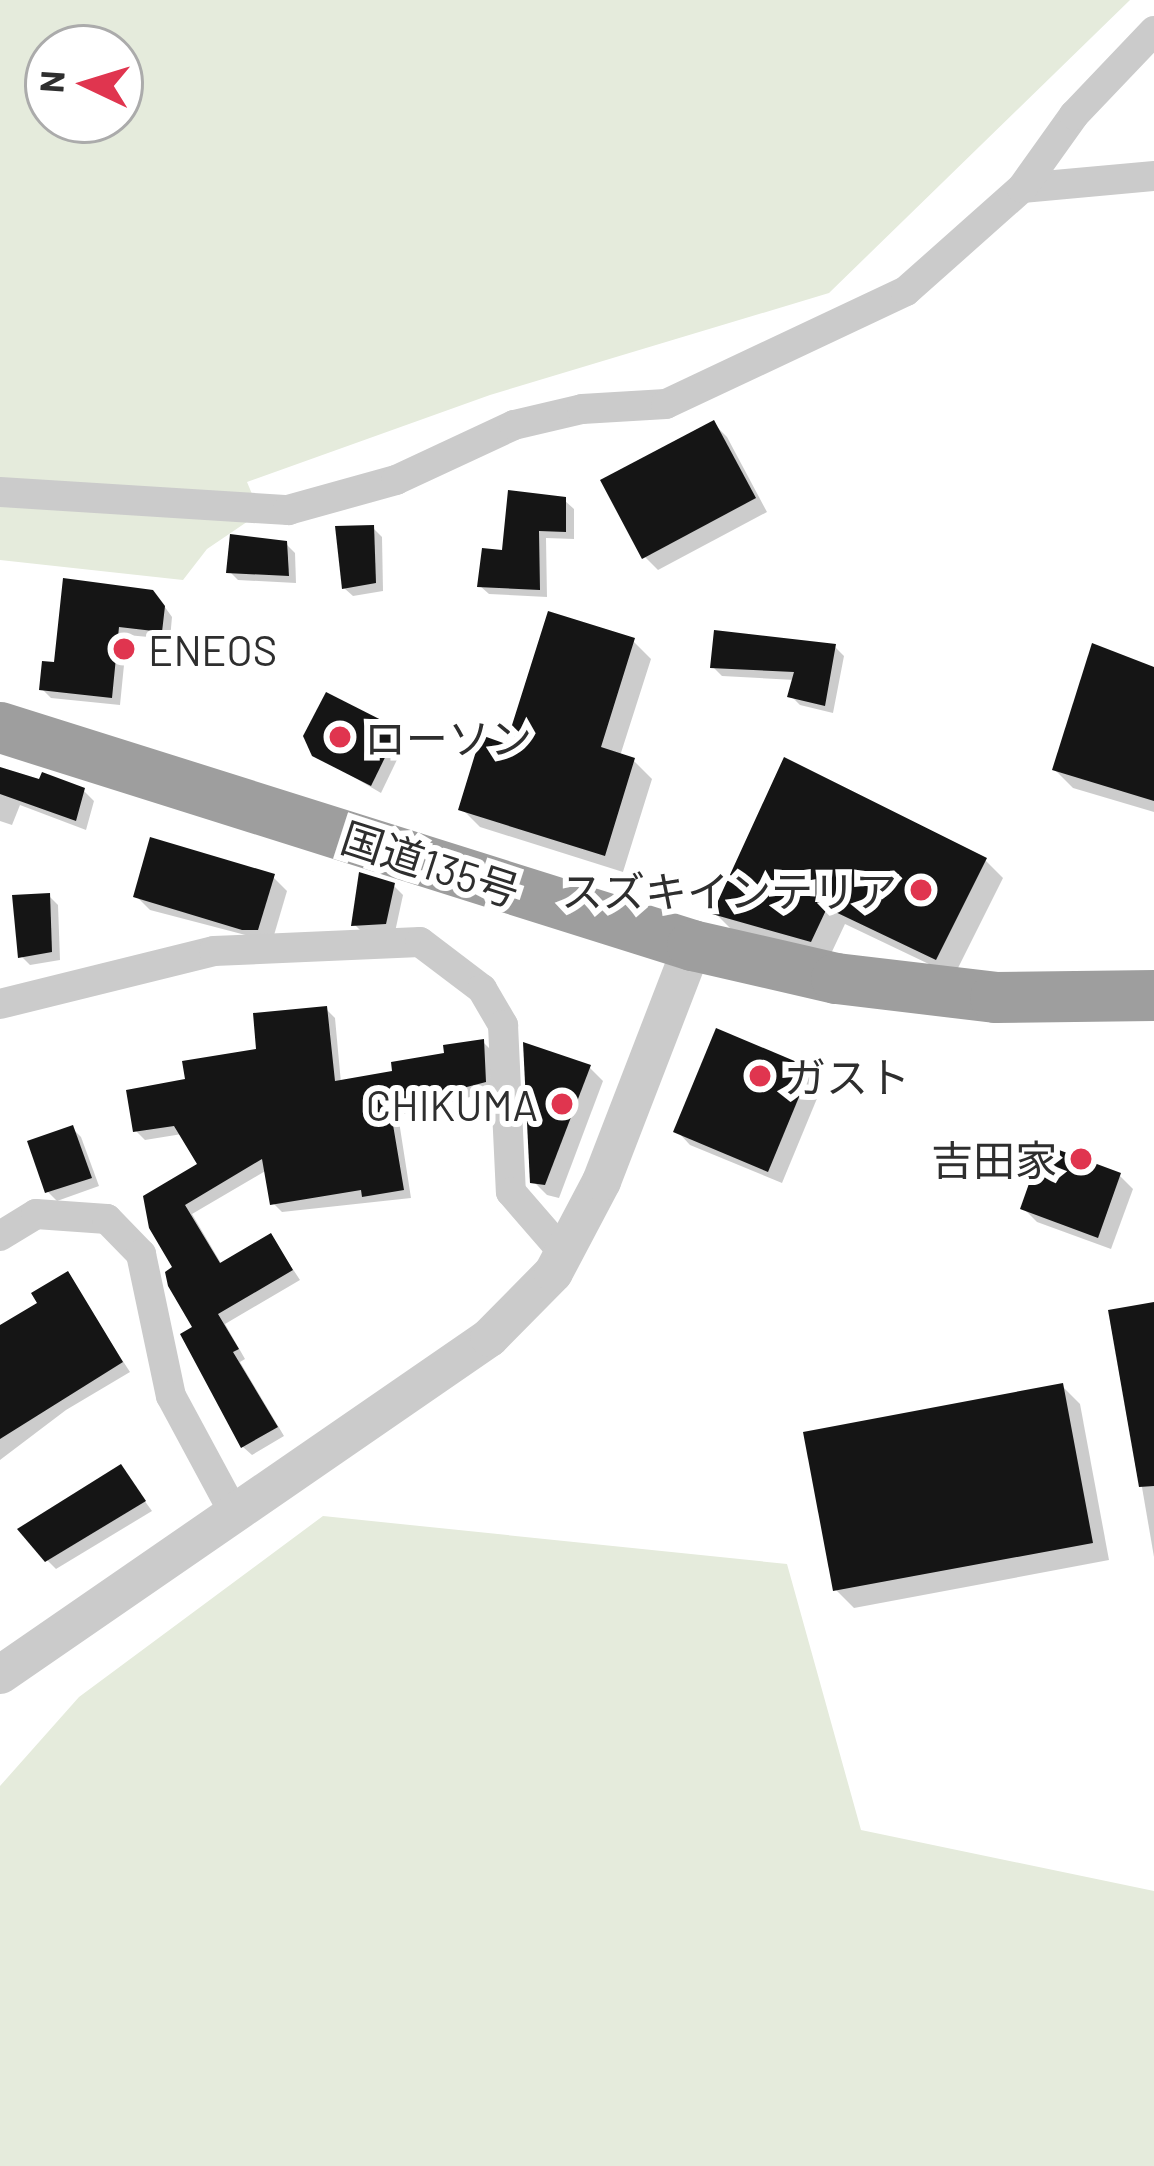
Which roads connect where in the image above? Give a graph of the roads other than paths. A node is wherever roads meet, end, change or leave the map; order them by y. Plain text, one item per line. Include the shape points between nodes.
1 (1154, 31) edge
2 (1154, 176) edge
3 (1022, 188) junction
4 (0, 492) edge
5 (0, 727) edge
6 (692, 945) junction
7 (1154, 995) edge
8 (0, 1004) edge
9 (0, 1236) edge
10 (563, 1252) junction
11 (236, 1514) junction
12 (0, 1673) edge

1 - 3 street via 1074,115
2 - 3 street
3 - 4 street via 906,291 666,404 582,409 514,424 396,480 288,510
5 - 6 highway, 国道135号
6 - 7 highway, 国道135号 via 836,978 995,997
6 - 10 street via 601,1181
8 - 10 street via 214,951 420,942 482,989 503,1025 511,1192
9 - 11 street via 36,1214 107,1219 141,1254 171,1396
10 - 11 street via 489,1337
11 - 12 street

